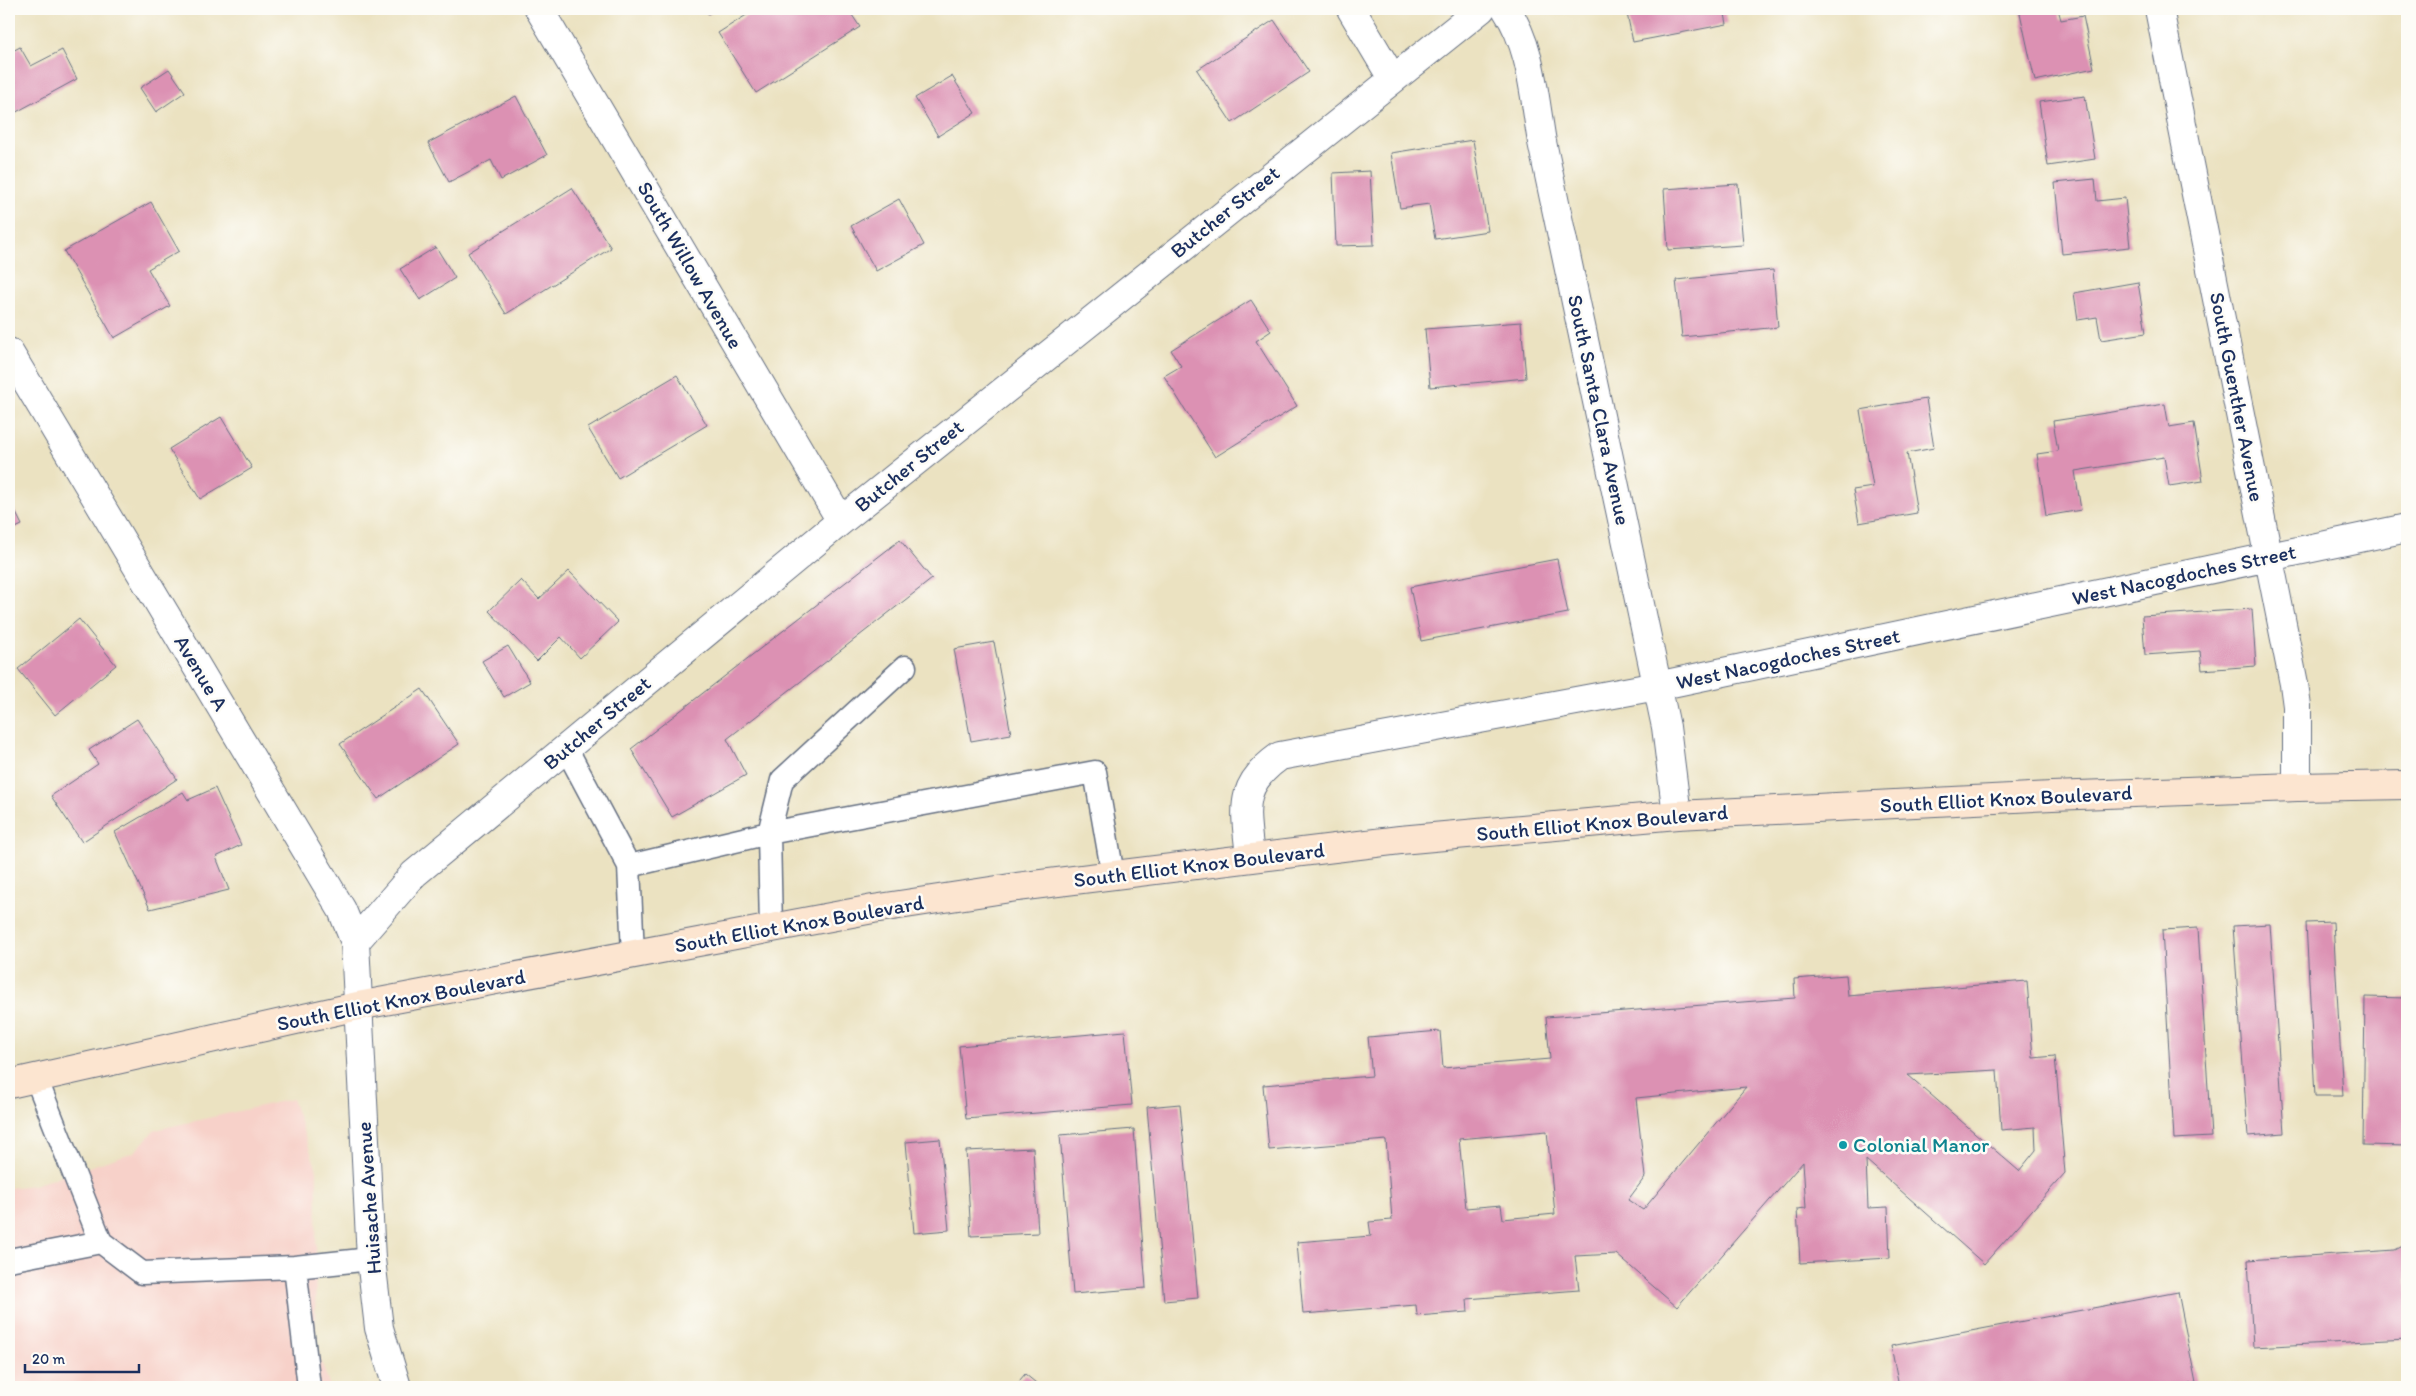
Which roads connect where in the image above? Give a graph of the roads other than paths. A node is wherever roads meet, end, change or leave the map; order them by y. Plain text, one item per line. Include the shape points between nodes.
1 (539, 9) edge
2 (1351, 9) edge
3 (1481, 9) edge
4 (1506, 9) edge
5 (2159, 9) edge
6 (1392, 78) junction
7 (9, 352) edge
8 (841, 521) junction
9 (2407, 528) edge
10 (2269, 557) junction
11 (905, 667) dead end
12 (1657, 686) junction
13 (566, 748) junction
14 (2407, 785) edge
15 (2297, 787) junction
16 (1677, 815) junction
17 (769, 832) junction
18 (1250, 858) junction
19 (630, 866) junction
20 (1113, 875) junction
21 (771, 929) junction
22 (355, 942) junction
23 (633, 954) junction
24 (358, 1006) junction
25 (36, 1078) junction
26 (9, 1084) edge
27 (101, 1242) junction
28 (371, 1259) junction
29 (9, 1260) edge
30 (295, 1267) junction
31 (309, 1387) edge
32 (397, 1387) edge

1 - 8 street, South Willow Avenue
2 - 6 street
3 - 6 street, Butcher Street
4 - 12 street, South Santa Clara Avenue via 1516,24 1527,56 1544,152
5 - 10 street, South Guenther Avenue
6 - 8 street, Butcher Street
7 - 22 street, Avenue A via 342,910
8 - 13 street, Butcher Street
9 - 10 street, West Nacogdoches Street
10 - 12 street, West Nacogdoches Street
10 - 15 street, South Guenther Avenue via 2297,706
11 - 17 lane via 782,780
12 - 16 street, South Santa Clara Avenue via 1666,727
12 - 18 street, West Nacogdoches Street via 1280,756 1266,766 1251,784 1245,804
13 - 19 lane
13 - 22 street, Butcher Street via 414,874
14 - 15 main road, South Elliot Knox Boulevard
15 - 16 main road, South Elliot Knox Boulevard
16 - 18 main road, South Elliot Knox Boulevard via 1400,840
17 - 19 lane
17 - 20 lane via 1095,772
17 - 21 lane
18 - 20 main road, South Elliot Knox Boulevard
19 - 23 lane
20 - 21 main road, South Elliot Knox Boulevard via 988,891
21 - 23 main road, South Elliot Knox Boulevard
22 - 24 street, Avenue A
23 - 24 main road, South Elliot Knox Boulevard
24 - 25 main road, South Elliot Knox Boulevard
24 - 28 street, Huisache Avenue
25 - 26 main road, South Elliot Knox Boulevard
25 - 27 lane
27 - 29 lane
27 - 30 lane via 142,1274
28 - 30 lane
28 - 32 street, Huisache Avenue via 379,1328
30 - 31 lane

